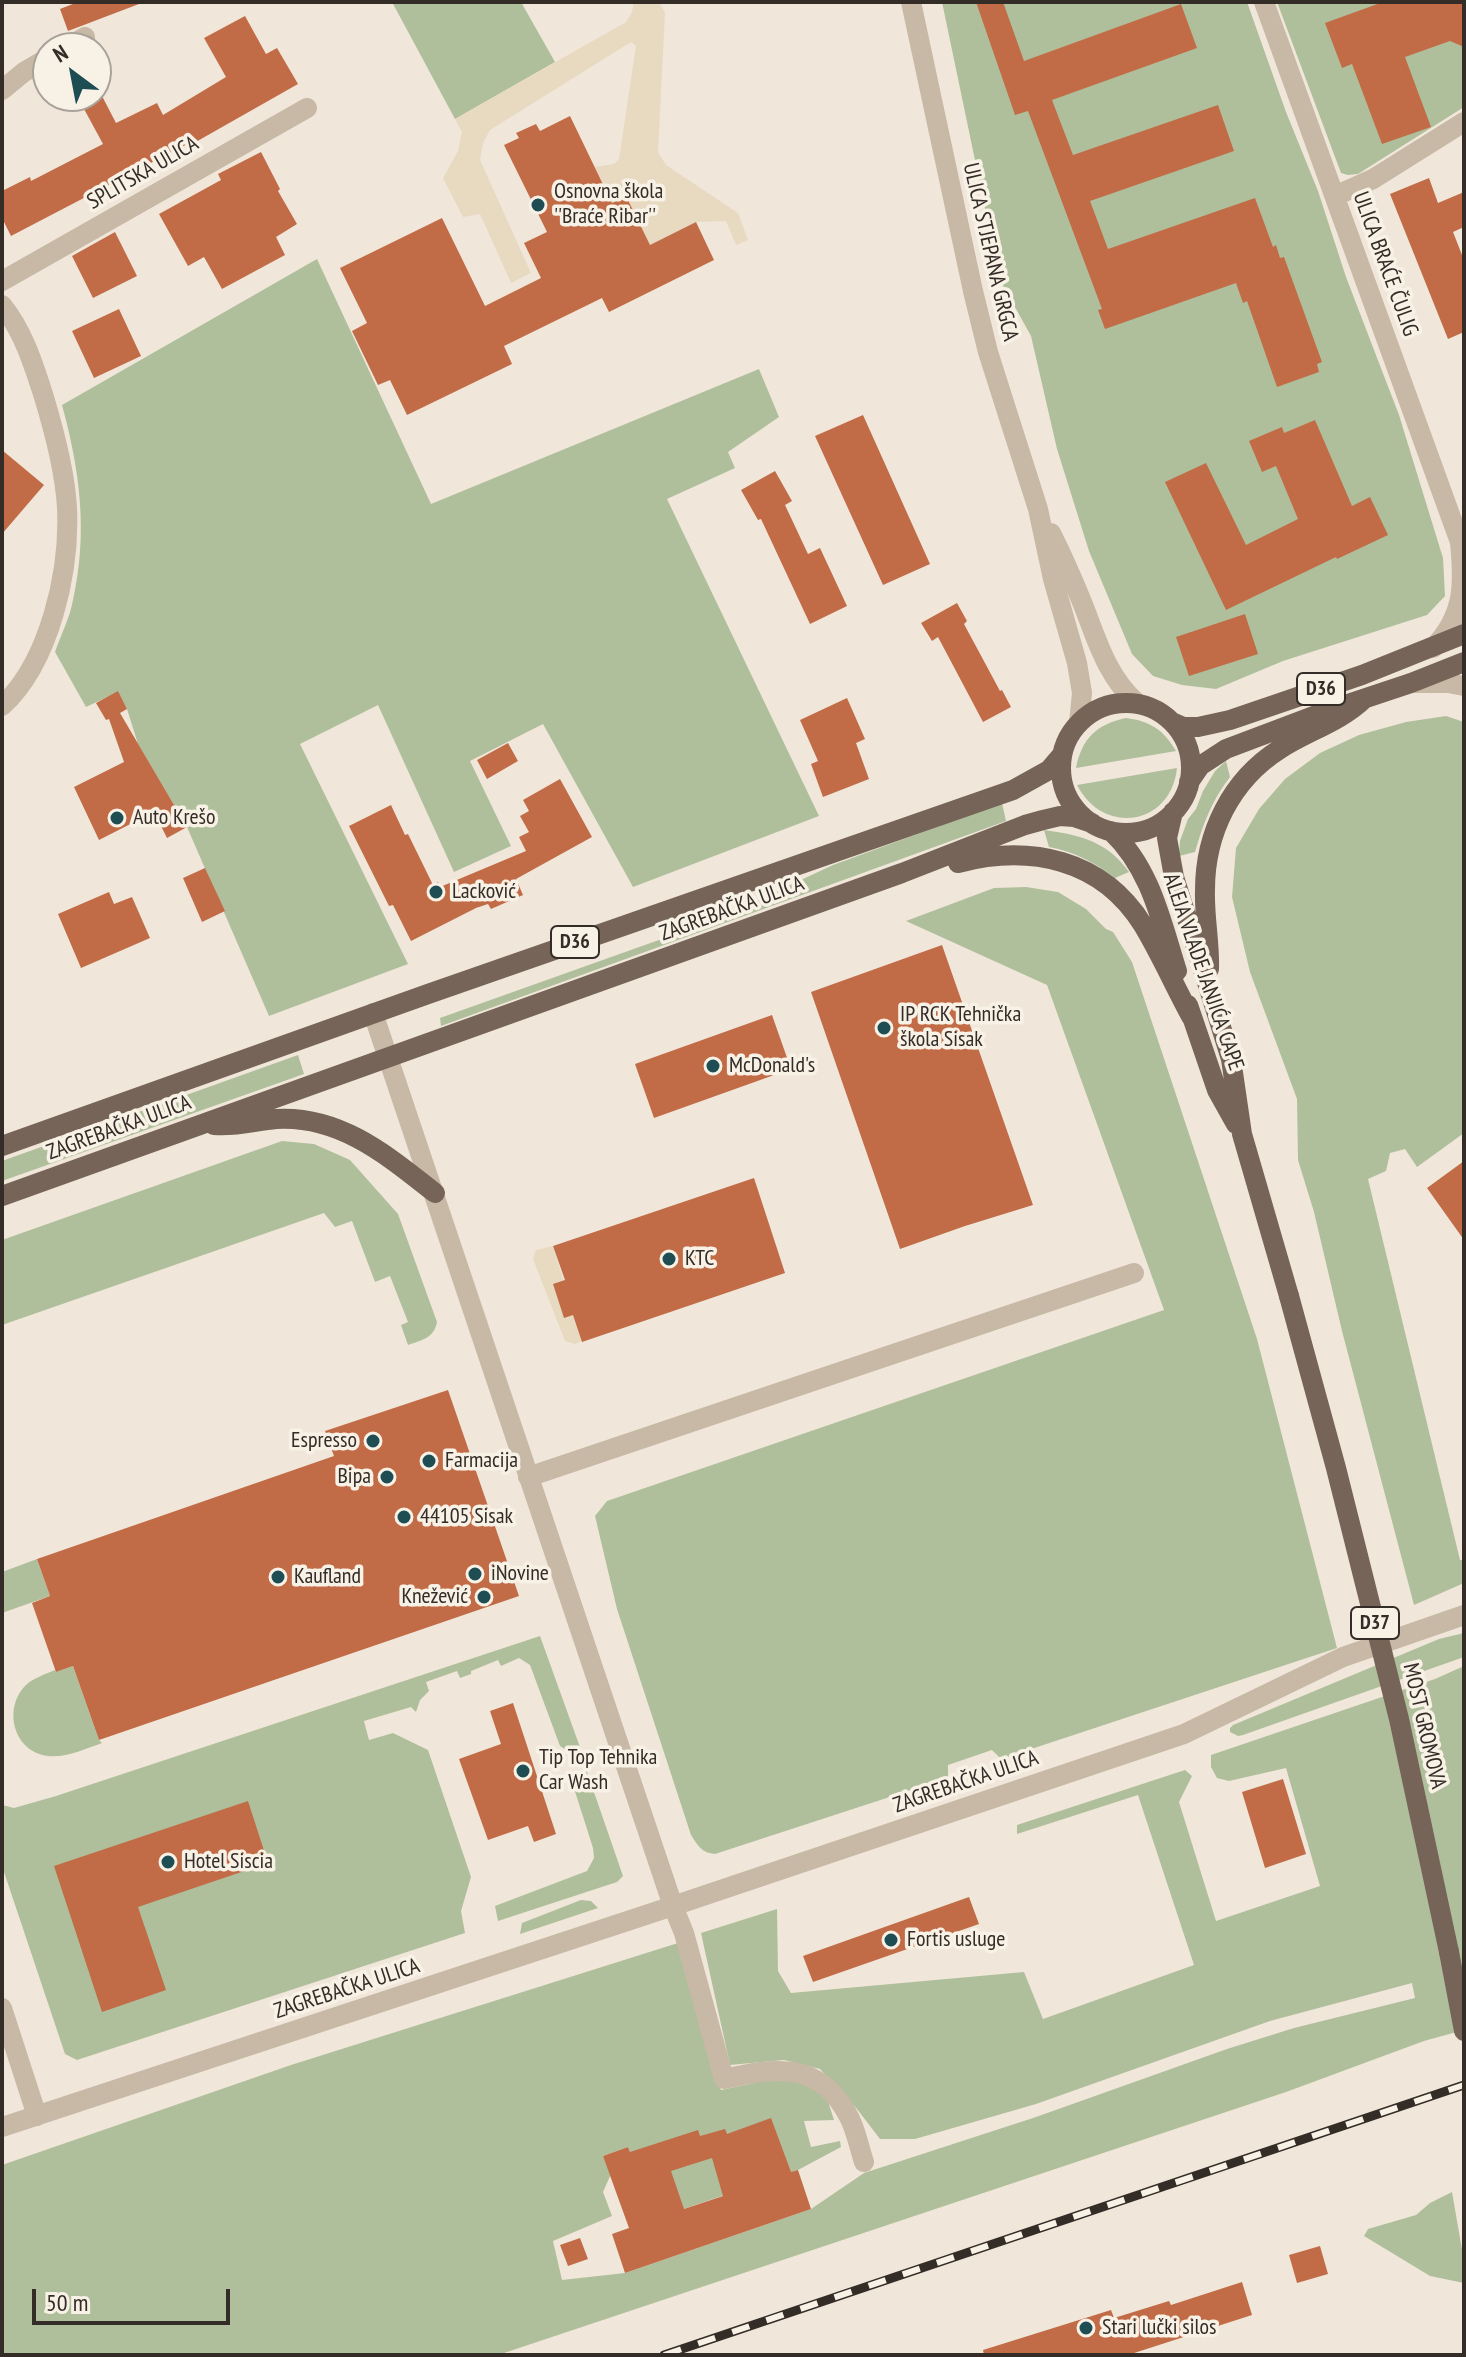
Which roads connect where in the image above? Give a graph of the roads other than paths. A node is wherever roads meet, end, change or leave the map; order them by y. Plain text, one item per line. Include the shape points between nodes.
1 (911, 2) edge
2 (1264, 2) edge
3 (32, 67) edge
4 (2, 90) edge
5 (307, 108) dead end
6 (1464, 122) edge
7 (1335, 196) junction
8 (2, 281) edge
9 (2, 305) edge
10 (1038, 509) junction
11 (1462, 545) edge
12 (1464, 634) edge
13 (1433, 648) junction
14 (1464, 662) edge
15 (1411, 683) junction
16 (1464, 686) edge
17 (1364, 699) junction
18 (1137, 703) junction
19 (2, 706) edge
20 (1079, 723) junction
21 (1174, 723) junction
22 (1061, 756) junction
23 (1189, 782) junction
24 (1173, 812) junction
25 (1101, 827) junction
26 (902, 873) junction
27 (1208, 989) junction
28 (373, 1013) junction
29 (1192, 1018) junction
30 (389, 1057) junction
31 (202, 1124) junction
32 (1242, 1134) junction
33 (2, 1146) edge
34 (435, 1193) junction
35 (2, 1196) edge
36 (1134, 1273) dead end
37 (1289, 1296) joint
38 (528, 1477) junction
39 (1464, 1615) edge
40 (673, 1906) junction
41 (2, 2008) edge
42 (1464, 2031) edge
43 (37, 2116) junction
44 (2, 2127) edge
45 (864, 2162) dead end

1 - 10 street, ULICA STJEPANA GRGCA via 980,322
2 - 7 street, ULICA BRAĆE ČULIG
3 - 4 street
5 - 8 street, SPLITSKA ULICA
6 - 7 street via 1373,179
7 - 11 street, ULICA BRAĆE ČULIG
9 - 19 street via 25,343 40,385 67,507 56,607 31,671
10 - 18 street, ULICA STJEPANA GRGCA via 1103,656
10 - 20 street, ULICA STJEPANA GRGCA via 1077,663
11 - 13 street, ULICA BRAĆE ČULIG via 1460,605
12 - 13 main road, D36
13 - 21 main road, D36 via 1230,720 1198,727
14 - 15 main road, D36
15 - 16 street
15 - 17 main road, D36
17 - 23 main road, D36 via 1226,749 1200,766
17 - 27 main road via 1268,758 1236,788 1223,811 1209,847 1204,890
18 - 20 main road via 1105,706
18 - 21 main road, D36
20 - 22 main road, D36
21 - 23 main road via 1185,741
22 - 25 main road via 1066,794 1076,811
22 - 28 main road, ZAGREBAČKA ULICA / D36 via 1049,770 1013,790
23 - 24 main road, D36
24 - 25 main road, D36 via 1145,830 1128,833
24 - 27 main road, ALEJA VLADE JANJIĆA CAPE via 1169,854
25 - 26 main road, ZAGREBAČKA ULICA / D36 via 1060,816
25 - 29 main road, ALEJA VLADE JANJIĆA CAPE via 1127,847 1150,884
26 - 29 main road via 1015,854 1081,869 1110,887 1142,924
26 - 30 main road, ZAGREBAČKA ULICA / D36
27 - 32 main road, ALEJA VLADE JANJIĆA CAPE via 1231,1059
28 - 30 street
28 - 33 main road, ZAGREBAČKA ULICA / D36
29 - 32 main road, ALEJA VLADE JANJIĆA CAPE / D37 via 1217,1090
30 - 31 main road, ZAGREBAČKA ULICA / D36
30 - 34 street
31 - 34 main road via 276,1119 332,1126 368,1144
31 - 35 main road, ZAGREBAČKA ULICA / D36
32 - 37 main road, ALEJA VLADE JANJIĆA CAPE / D37
34 - 38 street
36 - 38 street
37 - 42 main road, MOST GROMOVA / D37, bridge via 1399,1719
38 - 40 street
39 - 40 street, ZAGREBAČKA ULICA via 1343,1657 1184,1734
40 - 43 street, ZAGREBAČKA ULICA
40 - 45 street via 724,2079 784,2070 815,2078 837,2097 850,2118
41 - 43 street
43 - 44 street, ZAGREBAČKA ULICA

